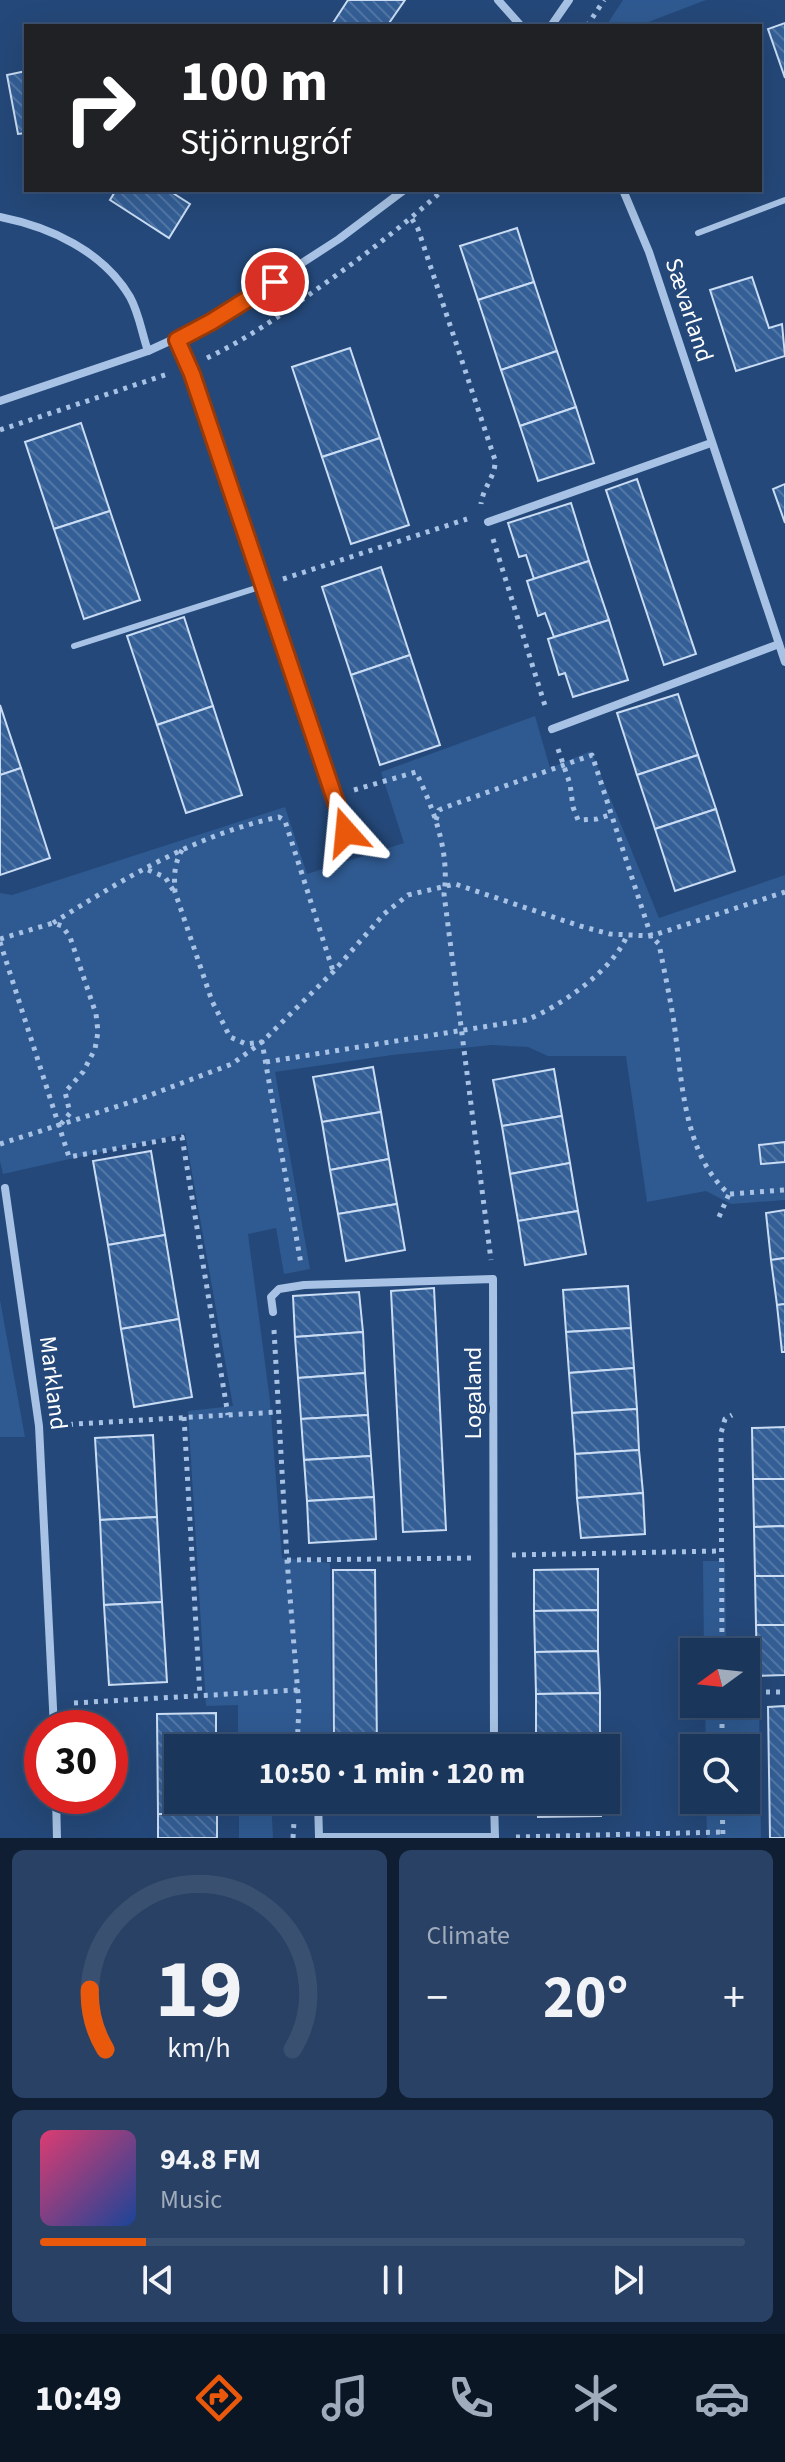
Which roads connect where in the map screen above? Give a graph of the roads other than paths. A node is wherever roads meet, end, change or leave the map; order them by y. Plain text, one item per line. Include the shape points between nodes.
1 (498, 0) edge
2 (569, 0) edge
3 (519, 24) edge
4 (552, 24) edge
5 (401, 192) edge
6 (624, 192) edge
7 (785, 200) edge
8 (0, 217) edge
9 (698, 233) dead end
10 (177, 340) junction
11 (148, 351) junction
12 (0, 401) edge
13 (711, 443) junction
14 (488, 522) road end
15 (263, 586) junction
16 (779, 644) junction
17 (74, 646) dead end
18 (785, 662) edge
19 (552, 729) road end
20 (346, 832) dead end
21 (5, 1188) dead end
22 (273, 1312) road end
23 (53, 1710) edge
24 (494, 1734) edge
25 (56, 1814) edge
26 (318, 1814) edge
27 (494, 1814) edge
28 (57, 1838) edge
29 (495, 1838) edge

1 - 3 street
2 - 4 street
5 - 10 street via 261,292
6 - 13 street, Sævarland via 649,252
7 - 9 lane
8 - 11 street via 55,233 89,253 131,298
10 - 11 street
10 - 15 street
11 - 12 street
13 - 14 street
13 - 16 street, Sævarland
15 - 17 lane
15 - 20 street
16 - 18 street, Sævarland
16 - 19 street
21 - 23 street, Markland via 39,1426
22 - 24 street, Logaland via 274,1292 304,1285 493,1279
25 - 28 street
26 - 29 street via 319,1837
27 - 29 street

